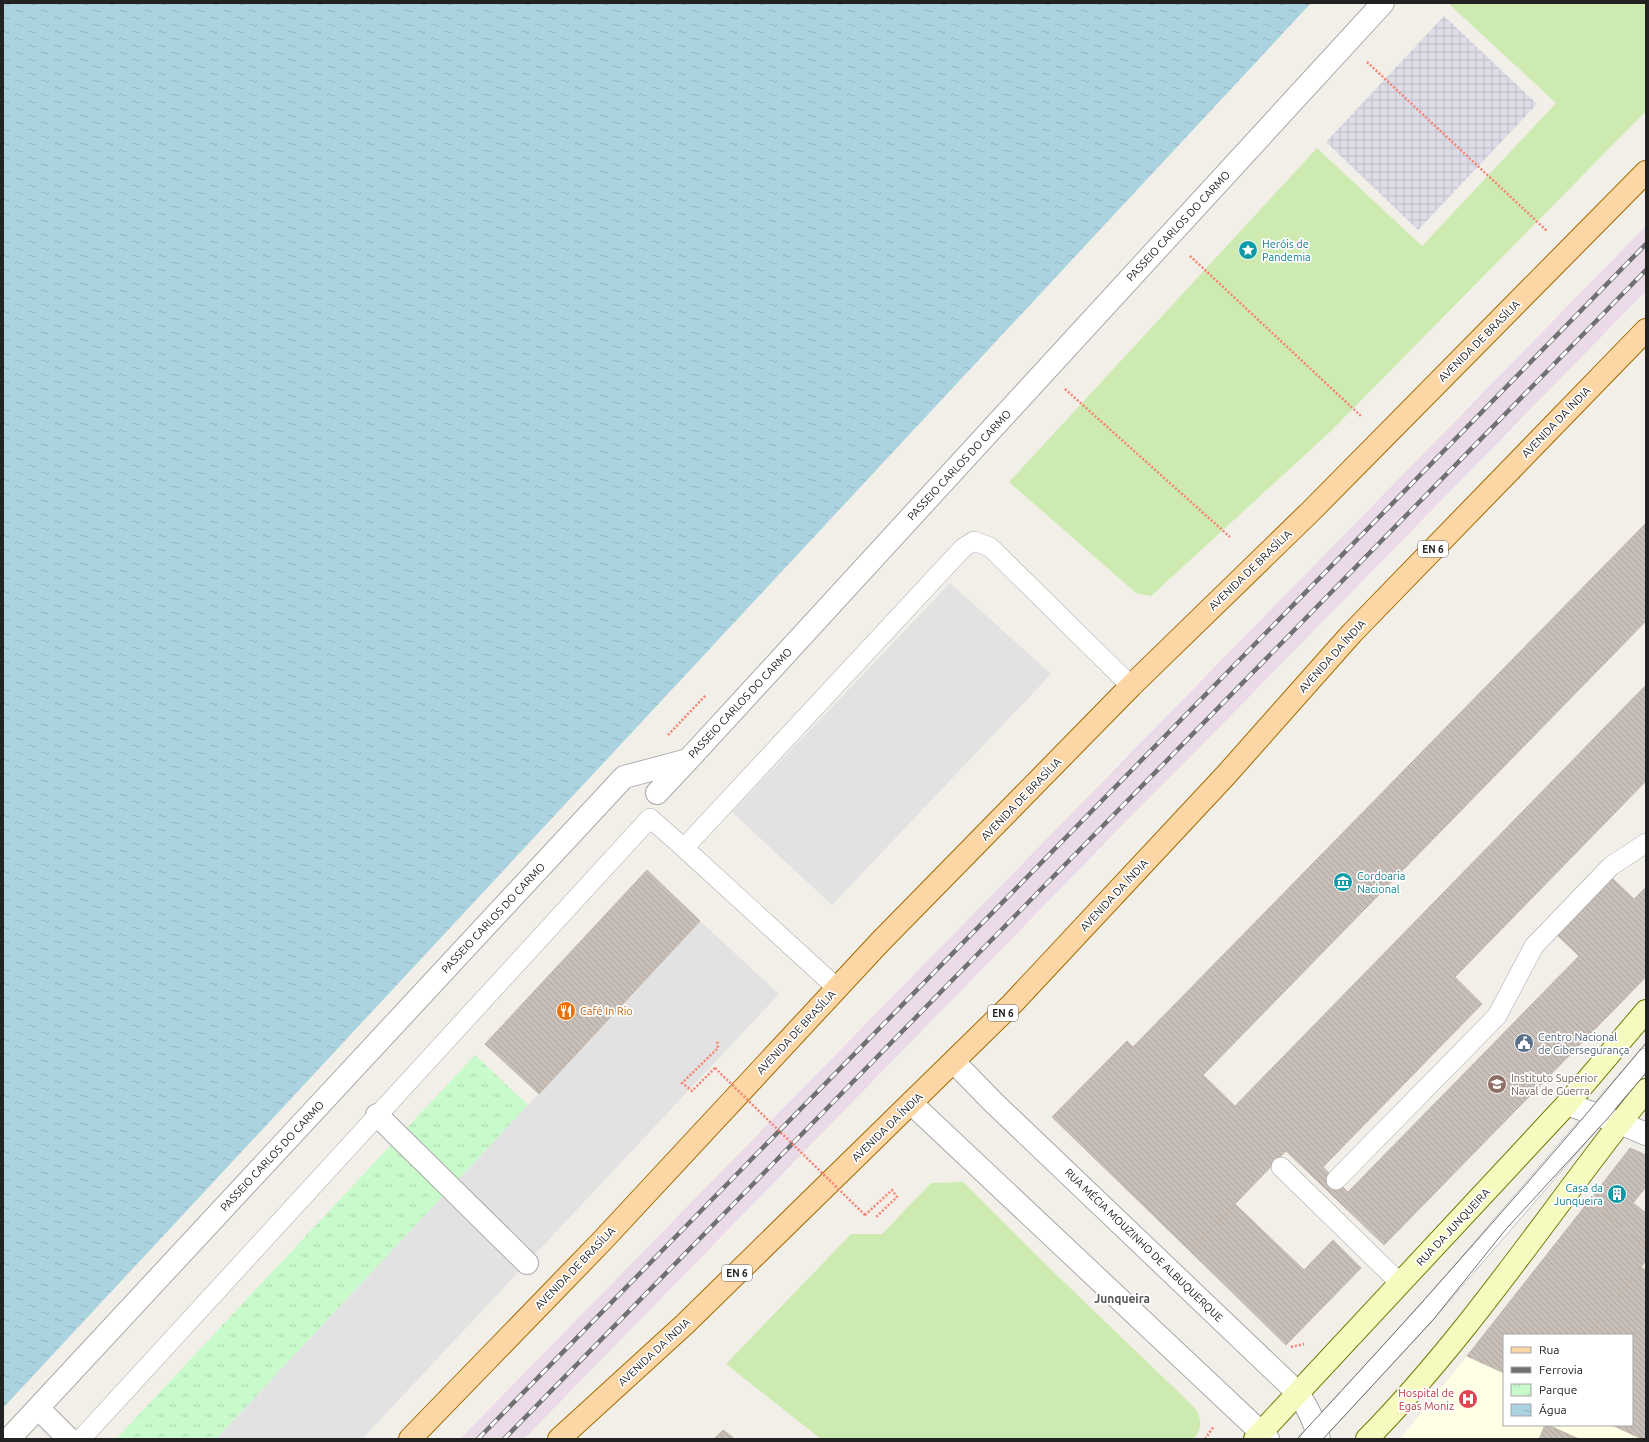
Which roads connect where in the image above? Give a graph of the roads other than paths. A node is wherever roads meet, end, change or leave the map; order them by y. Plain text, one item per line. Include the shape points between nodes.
1 (1383, 3) edge
2 (1646, 172) edge
3 (1646, 330) edge
4 (1131, 686) junction
5 (688, 760) junction
6 (657, 793) dead end
7 (1646, 844) edge
8 (684, 848) junction
9 (837, 988) junction
10 (1646, 1011) edge
11 (1646, 1058) edge
12 (954, 1062) junction
13 (1646, 1090) edge
14 (911, 1104) junction
15 (1567, 1104) junction
16 (377, 1115) junction
17 (1598, 1115) junction
18 (1620, 1123) junction
19 (1646, 1134) edge
20 (1281, 1167) dead end
21 (1326, 1190) junction
22 (527, 1263) dead end
23 (1401, 1284) junction
24 (1298, 1393) junction
25 (38, 1408) junction
26 (1315, 1436) edge
27 (1261, 1437) edge
28 (9, 1439) edge
29 (69, 1439) edge
30 (81, 1439) edge
31 (410, 1439) edge
32 (559, 1439) edge
33 (1367, 1439) edge

1 - 5 street, PASSEIO CARLOS DO CARMO
2 - 4 main road, AVENIDA DE BRASÍLIA via 1311,511
3 - 12 main road, AVENIDA DA ÍNDIA / EN 6 via 1352,633 1226,775 1012,1004
4 - 8 lane via 990,547 974,541 963,548 928,585
4 - 9 main road, AVENIDA DE BRASÍLIA
5 - 6 street
5 - 25 street, PASSEIO CARLOS DO CARMO via 624,777
7 - 21 lane via 1611,866 1534,946 1497,1016
8 - 9 lane
8 - 16 lane via 650,818
9 - 31 main road, AVENIDA DE BRASÍLIA via 602,1241
10 - 15 main road, RUA DA JUNQUEIRA
11 - 17 lane
12 - 14 main road, AVENIDA DA ÍNDIA / EN 6
12 - 24 street, RUA MÉCIA MOUZINHO DE ALBUQUERQUE
13 - 18 main road
14 - 27 street
14 - 32 main road, AVENIDA DA ÍNDIA / EN 6 via 685,1324
15 - 17 street
15 - 23 main road, RUA DA JUNQUEIRA
16 - 22 street
16 - 30 lane
17 - 18 street
17 - 26 lane
18 - 19 street
18 - 33 main road via 1493,1293 1435,1365
20 - 21 lane
21 - 23 lane
23 - 24 main road, RUA DA JUNQUEIRA
24 - 26 street, RUA MÉCIA MOUZINHO DE ALBUQUERQUE via 1309,1411
24 - 27 main road, RUA DA JUNQUEIRA
25 - 28 street, PASSEIO CARLOS DO CARMO
25 - 29 street

